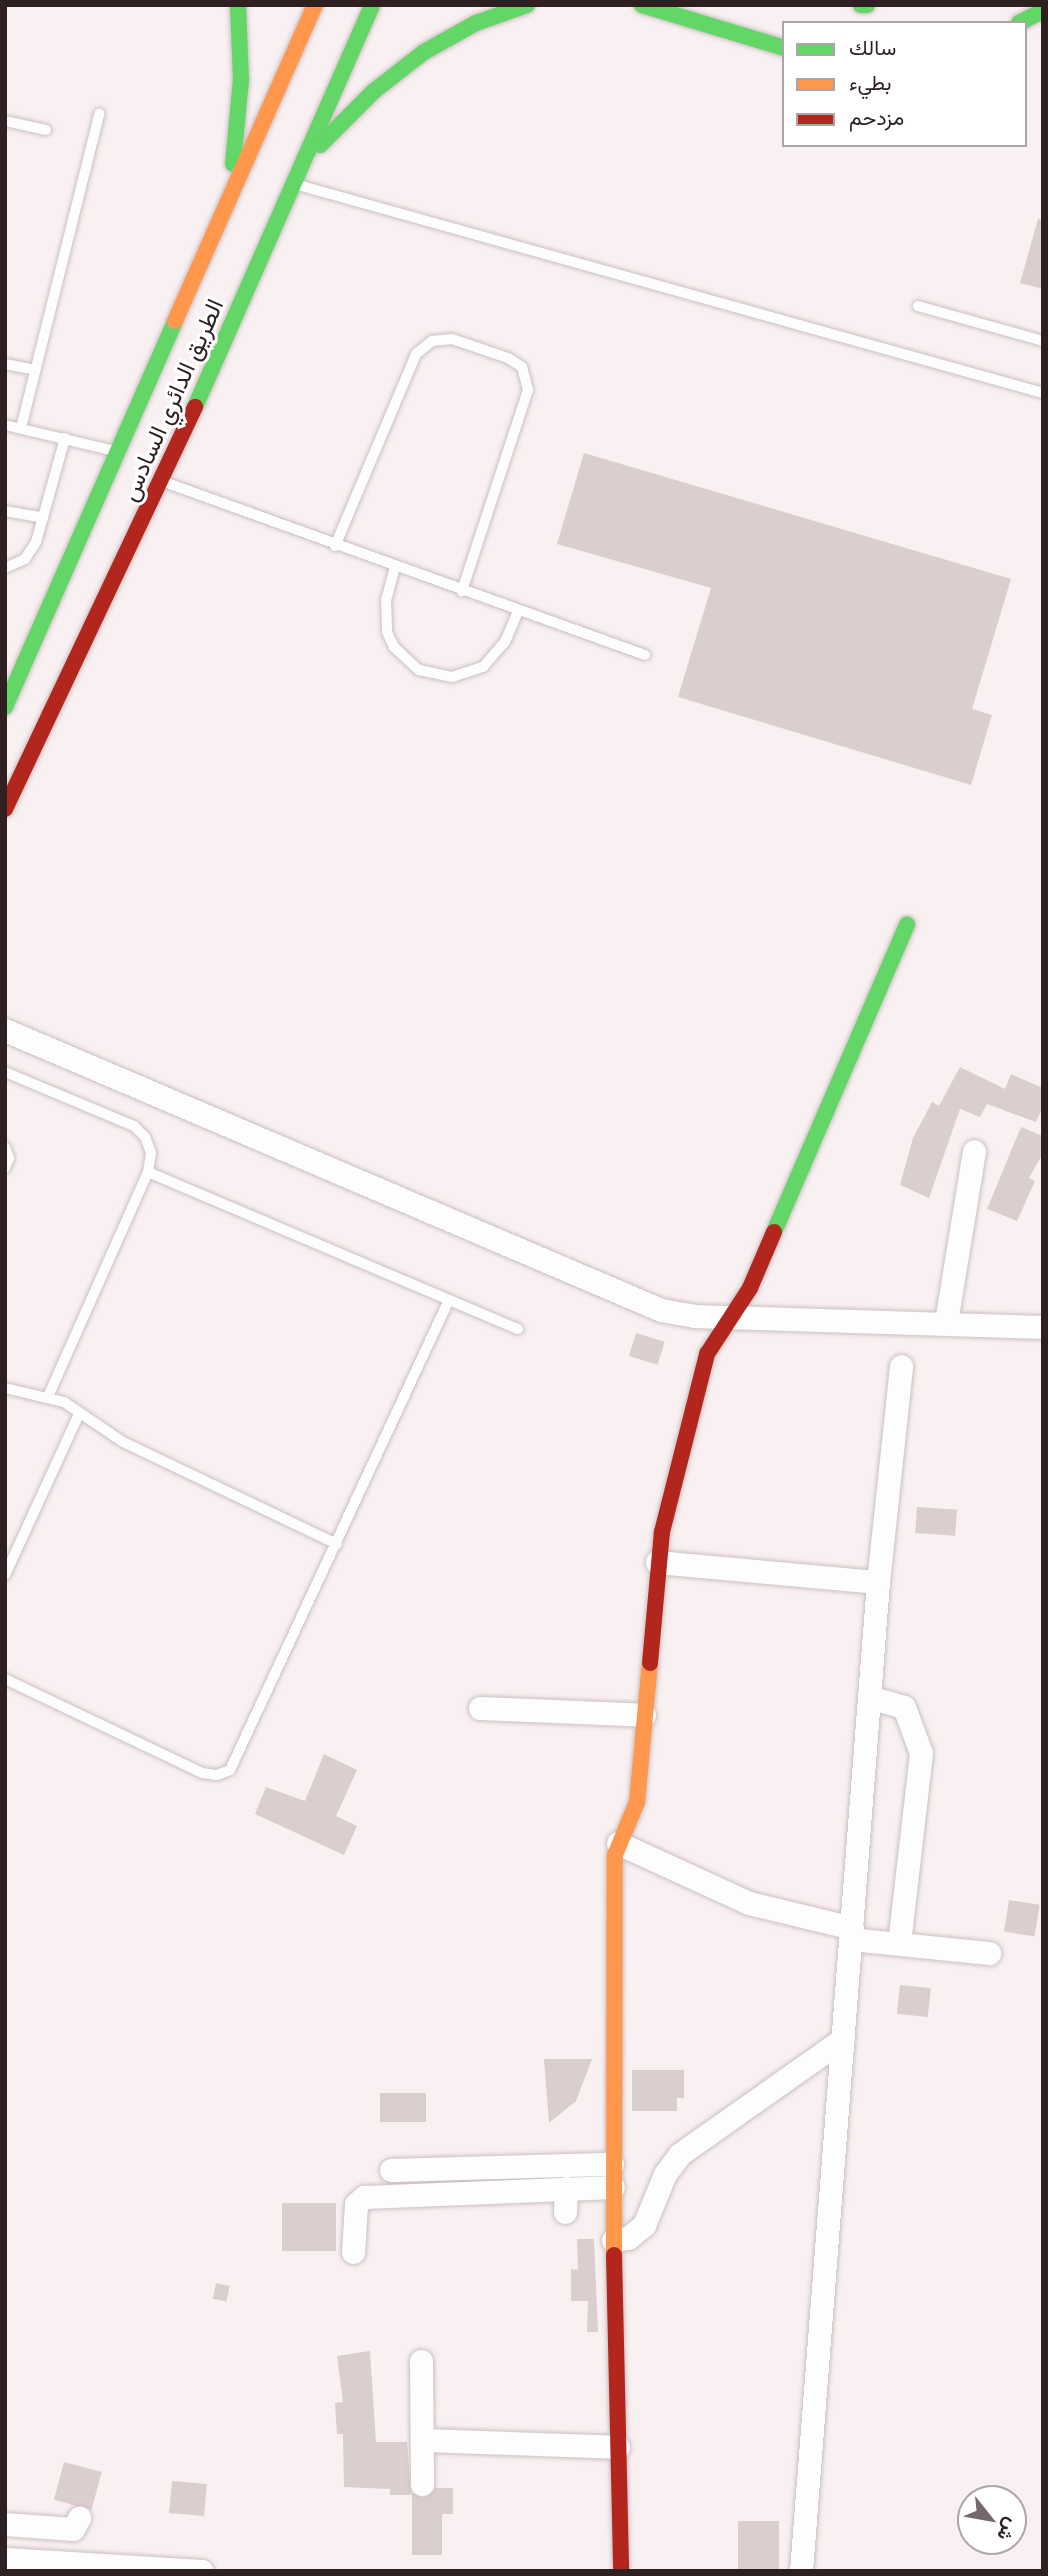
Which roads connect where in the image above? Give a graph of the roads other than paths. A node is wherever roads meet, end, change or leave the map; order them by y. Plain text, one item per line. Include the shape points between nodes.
1 (238, 5) edge
2 (315, 5) edge
3 (372, 5) edge
4 (527, 5) edge
5 (642, 5) edge
6 (861, 5) edge
7 (867, 5) edge
8 (1043, 11) edge
9 (1023, 21) edge
10 (782, 47) edge
11 (99, 114) dead end
12 (5, 121) edge
13 (46, 130) dead end
14 (292, 183) junction
15 (222, 215) junction
16 (918, 306) dead end
17 (1043, 341) edge
18 (5, 364) edge
19 (35, 370) junction
20 (1043, 393) edge
21 (5, 425) edge
22 (21, 428) junction
23 (65, 438) junction
24 (120, 453) junction
25 (162, 481) junction
26 (5, 511) edge
27 (43, 518) junction
28 (335, 546) junction
29 (395, 567) junction
30 (5, 568) edge
31 (463, 591) junction
32 (519, 611) junction
33 (645, 655) dead end
34 (5, 707) edge
35 (5, 809) edge
36 (907, 925) dead end
37 (5, 1030) edge
38 (5, 1072) edge
39 (5, 1147) edge
40 (975, 1151) dead end
41 (5, 1168) edge
42 (148, 1172) junction
43 (449, 1300) junction
44 (732, 1317) junction
45 (946, 1322) junction
46 (1043, 1327) edge
47 (518, 1329) dead end
48 (901, 1366) dead end
49 (5, 1388) edge
50 (48, 1396) junction
51 (79, 1414) junction
52 (337, 1545) junction
53 (657, 1562) junction
54 (5, 1575) edge
55 (878, 1582) junction
56 (5, 1679) edge
57 (869, 1697) junction
58 (480, 1708) dead end
59 (644, 1715) junction
60 (618, 1843) junction
61 (851, 1934) junction
62 (899, 1943) junction
63 (989, 1952) dead end
64 (843, 2039) junction
65 (391, 2170) dead end
66 (612, 2175) junction
67 (566, 2188) junction
68 (565, 2212) dead end
69 (613, 2240) junction
70 (353, 2252) dead end
71 (421, 2361) dead end
72 (422, 2440) junction
73 (618, 2447) junction
74 (422, 2484) dead end
75 (79, 2518) dead end
76 (5, 2524) edge
77 (5, 2558) edge
78 (202, 2571) edge
79 (621, 2571) edge
80 (801, 2571) edge

1 - 15 main road via 239,114
2 - 15 main road, الطريق الدائري السادس
3 - 14 main road, الطريق الدائري السادس
4 - 14 main road via 464,29 398,71 346,117
5 - 10 main road
6 - 7 main road
8 - 9 main road
11 - 19 lane
12 - 13 lane
14 - 20 lane
14 - 25 main road, الطريق الدائري السادس
15 - 24 main road, الطريق الدائري السادس
16 - 17 lane
18 - 19 lane
19 - 22 lane
21 - 22 lane
22 - 23 lane
23 - 24 lane
23 - 27 lane
24 - 34 main road, الطريق الدائري السادس
25 - 28 lane
25 - 35 main road, الطريق الدائري السادس
26 - 27 lane
27 - 30 lane via 32,551
28 - 29 lane
28 - 31 lane via 416,354 432,341 452,339 508,358 522,367 528,390
29 - 31 lane
29 - 32 lane via 386,600 387,632 394,648 419,670 452,677 483,667 505,642
31 - 32 lane
32 - 33 lane
36 - 44 main road via 750,1288
37 - 44 street via 645,1306 679,1314
38 - 42 lane via 140,1131 151,1153
39 - 41 lane
40 - 45 street
42 - 43 lane
42 - 50 lane
43 - 47 lane
43 - 52 lane
44 - 45 street
44 - 53 main road via 707,1354
45 - 46 street
48 - 55 street
49 - 50 lane
50 - 51 lane
51 - 52 lane via 122,1442
51 - 54 lane
52 - 56 lane via 238,1761 224,1773 202,1773
53 - 55 street
53 - 59 main road
55 - 57 street
57 - 61 street
57 - 62 street via 904,1707 921,1753
58 - 59 street
59 - 60 main road via 637,1802
60 - 61 street via 749,1903
60 - 66 main road
61 - 62 street
61 - 64 street
62 - 63 street
64 - 69 street via 680,2154 665,2174 644,2225 628,2238
64 - 80 street
65 - 66 street
66 - 67 street
66 - 69 main road
67 - 68 street
67 - 70 street via 364,2197 356,2204
69 - 73 main road
71 - 72 street
72 - 73 street
72 - 74 street
73 - 79 main road
75 - 76 street via 74,2529
77 - 78 street

